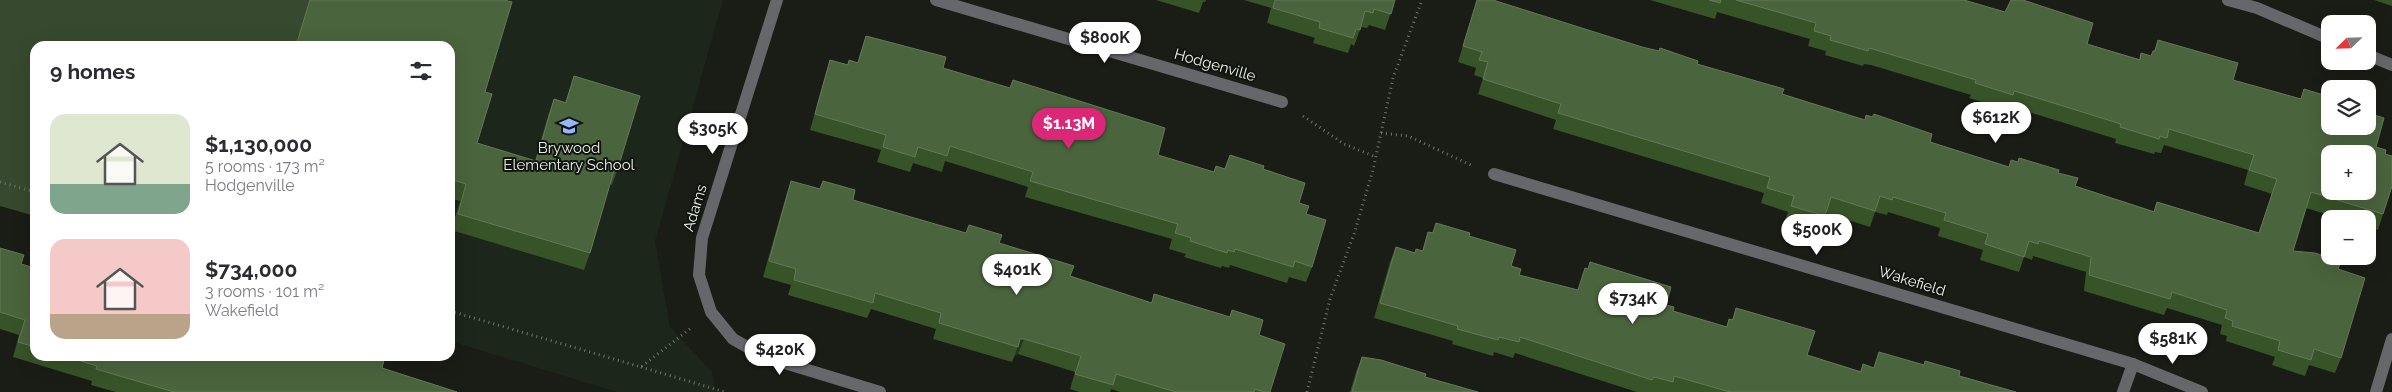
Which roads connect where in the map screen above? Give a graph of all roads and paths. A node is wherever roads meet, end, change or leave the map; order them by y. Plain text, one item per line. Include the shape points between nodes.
1 (777, 0) edge
2 (936, 0) edge
3 (1422, 0) edge
4 (2228, 0) edge
5 (2258, 4) edge
6 (2321, 35) edge
7 (2376, 58) edge
8 (2392, 65) edge
9 (1282, 102) joint
10 (1381, 133) junction
11 (1376, 157) junction
12 (1494, 174) joint
13 (0, 182) edge
14 (30, 191) edge
15 (455, 312) edge
16 (711, 312) junction
17 (2392, 340) edge
18 (2133, 364) junction
19 (641, 366) junction
20 (725, 392) edge
21 (880, 392) edge
22 (1307, 392) edge
23 (2124, 392) edge
24 (2202, 392) edge
25 (2376, 392) edge

1 - 16 street, Adams via 702,238 699,275
2 - 9 street, Hodgenville
3 - 10 path via 1392,78
4 - 5 street
5 - 6 street
7 - 8 street
9 - 11 path via 1344,144
10 - 11 path
10 - 12 path via 1408,136
11 - 22 path via 1354,234 1330,299
12 - 18 street, Wakefield
13 - 14 path
15 - 19 path
16 - 19 path
16 - 21 street via 734,338 765,357
17 - 25 street
18 - 23 street
18 - 24 street, Wakefield
19 - 20 path

